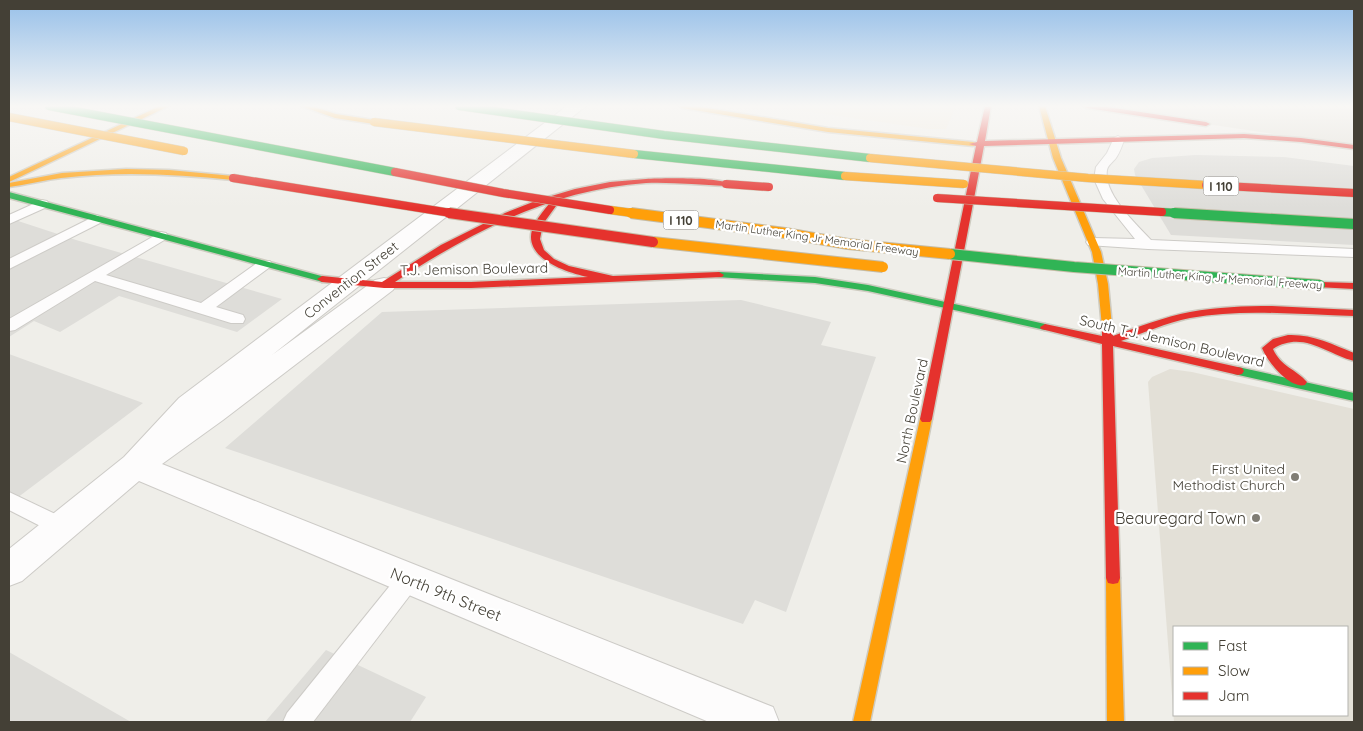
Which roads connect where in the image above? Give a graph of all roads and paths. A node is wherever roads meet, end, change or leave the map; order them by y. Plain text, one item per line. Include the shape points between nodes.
1 (94, 140) edge
2 (128, 140) edge
3 (227, 140) edge
4 (529, 140) edge
5 (533, 140) edge
6 (704, 140) edge
7 (930, 140) edge
8 (980, 140) edge
9 (1115, 140) edge
10 (1118, 140) edge
11 (1189, 140) edge
12 (1301, 140) edge
13 (1049, 143) junction
14 (979, 145) junction
15 (1354, 147) edge
16 (199, 154) dead end
17 (1354, 157) edge
18 (365, 178) dead end
19 (1088, 178) junction
20 (9, 180) edge
21 (1018, 184) dead end
22 (9, 185) edge
23 (989, 185) dead end
24 (784, 188) dead end
25 (575, 192) junction
26 (503, 193) junction
27 (1354, 193) edge
28 (9, 195) edge
29 (930, 197) dead end
30 (42, 204) junction
31 (97, 219) junction
32 (9, 220) edge
33 (1354, 224) edge
34 (161, 236) junction
35 (1093, 242) junction
36 (1148, 245) junction
37 (1354, 253) edge
38 (265, 264) junction
39 (9, 265) edge
40 (898, 268) dead end
41 (946, 272) dead end
42 (966, 274) dead end
43 (94, 276) junction
44 (617, 280) junction
45 (347, 283) junction
46 (1089, 283) dead end
47 (384, 285) junction
48 (1118, 285) dead end
49 (1175, 286) dead end
50 (1320, 286) junction
51 (1354, 286) edge
52 (949, 305) junction
53 (204, 309) junction
54 (1354, 314) edge
55 (237, 319) dead end
56 (9, 326) edge
57 (1106, 342) junction
58 (1354, 357) edge
59 (1309, 387) junction
60 (1354, 397) edge
61 (135, 466) junction
62 (9, 500) edge
63 (62, 527) junction
64 (9, 570) edge
65 (409, 579) junction
66 (296, 722) edge
67 (758, 722) edge
68 (861, 722) edge
69 (1116, 722) edge

1 - 20 main road
2 - 16 main road, bridge
3 - 26 main road, Martin Luther King Jr Memorial Freeway / I 110, bridge
4 - 23 main road, bridge via 852,178
5 - 45 street, Convention Street
6 - 19 main road, I 110, bridge
7 - 14 main road
8 - 14 main road, North Boulevard
9 - 13 main road
10 - 36 lane via 1112,157 1104,162 1100,171 1100,181 1106,195
11 - 17 main road via 1211,146 1273,148
12 - 15 main road
13 - 14 main road
13 - 35 main road
14 - 52 main road, North Boulevard
18 - 26 main road, bridge
19 - 21 main road, bridge
19 - 27 main road, I 110, bridge
22 - 40 main road, bridge via 61,175 176,171 596,233 792,259
24 - 25 main road, bridge via 670,181 636,182
25 - 44 main road via 553,205 539,219 534,237 538,247 564,268
25 - 47 main road via 532,204 481,225
26 - 50 main road, Martin Luther King Jr Memorial Freeway / I 110, bridge via 848,244
28 - 30 main road, T.J. Jemison Boulevard
29 - 33 main road, bridge
30 - 31 main road, T.J. Jemison Boulevard
30 - 32 lane
31 - 34 main road, T.J. Jemison Boulevard
31 - 39 lane
34 - 38 main road, T.J. Jemison Boulevard
34 - 43 lane
35 - 36 lane
35 - 57 main road via 1106,302
36 - 37 lane
38 - 45 main road, T.J. Jemison Boulevard
38 - 53 lane
41 - 42 main road
43 - 53 lane
43 - 56 lane
44 - 47 main road, T.J. Jemison Boulevard via 471,286
44 - 52 main road, T.J. Jemison Boulevard via 728,275 783,277 842,284
45 - 47 main road, T.J. Jemison Boulevard
45 - 61 street, Convention Street via 189,405
46 - 48 main road
47 - 61 street, Convention Street via 213,413
49 - 50 main road, bridge
50 - 51 main road, Martin Luther King Jr Memorial Freeway / I 110
52 - 57 main road, South T.J. Jemison Boulevard
52 - 68 main road, North Boulevard
53 - 55 lane
54 - 57 main road via 1290,311 1211,313 1171,320
57 - 59 main road, South T.J. Jemison Boulevard
57 - 69 main road
58 - 59 main road, South T.J. Jemison Boulevard via 1303,339 1283,338 1270,344 1268,355 1275,364
59 - 60 main road, South T.J. Jemison Boulevard
61 - 63 street, Convention Street
61 - 65 street, North 9th Street
62 - 63 lane
63 - 64 street, Convention Street
65 - 66 lane
65 - 67 street, North 9th Street

